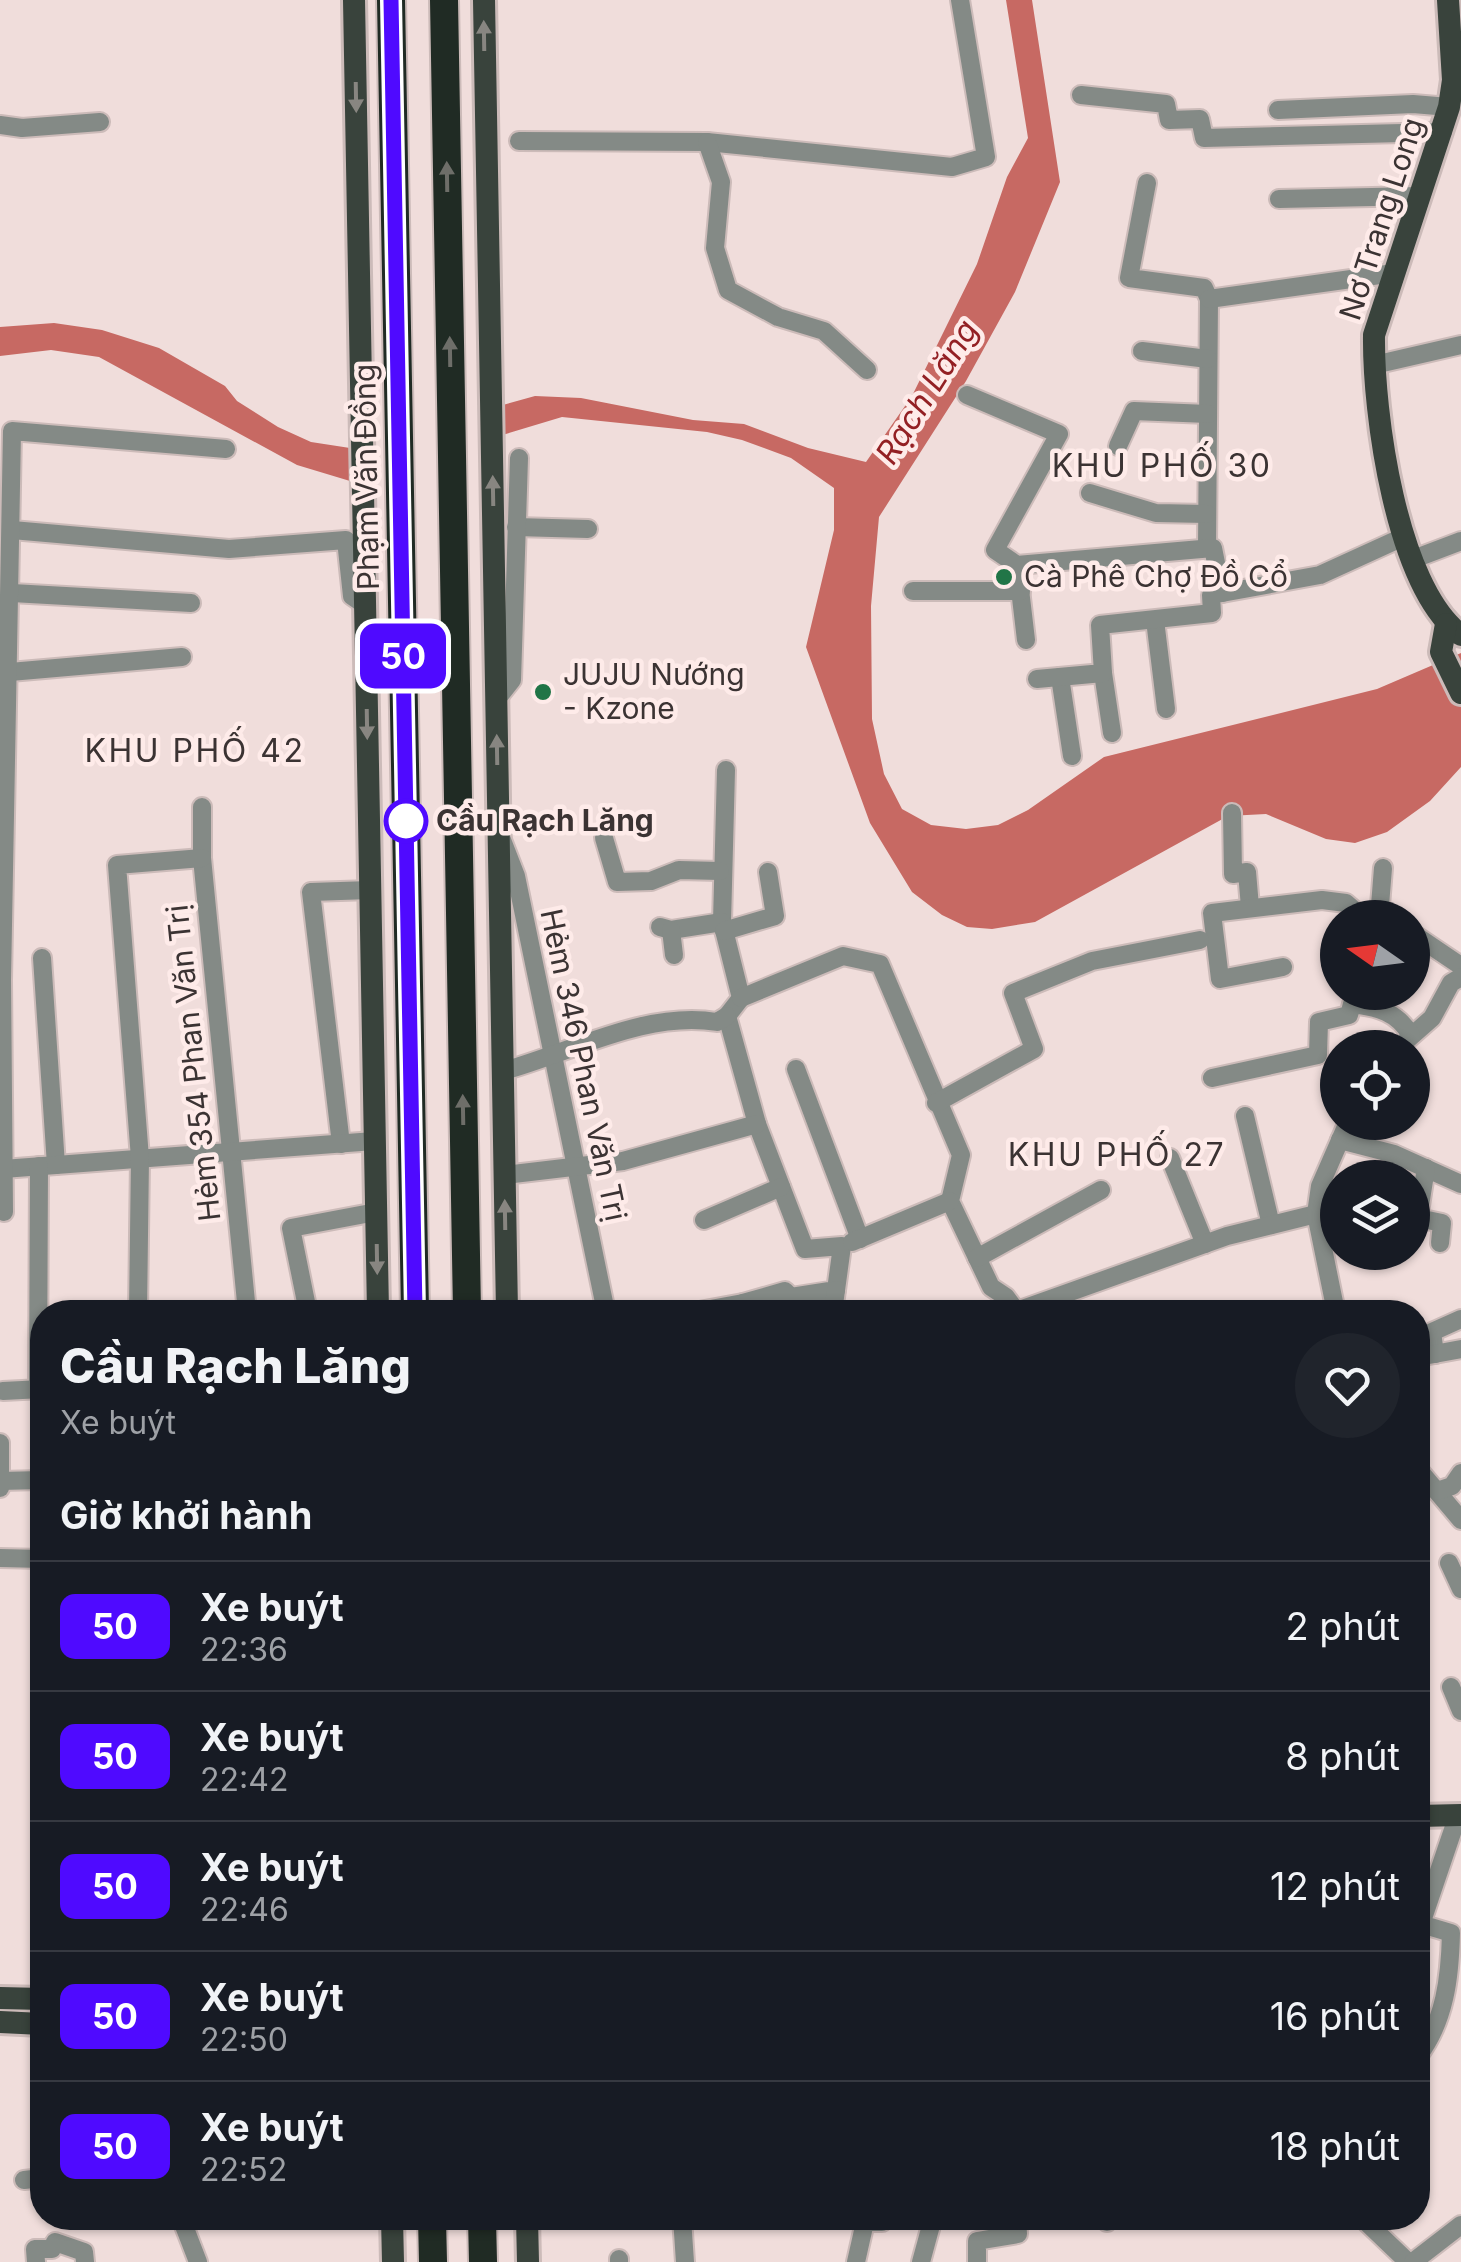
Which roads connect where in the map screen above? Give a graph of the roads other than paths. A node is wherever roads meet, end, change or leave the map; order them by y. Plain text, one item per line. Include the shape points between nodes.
1 (354, 0) edge
2 (391, 0) edge
3 (444, 0) edge
4 (484, 0) edge
5 (960, 0) edge
6 (1448, 0) edge
7 (1457, 81) edge
8 (1081, 95) dead end
9 (1278, 110) dead end
10 (1450, 116) edge
11 (100, 122) dead end
12 (0, 125) edge
13 (519, 141) dead end
14 (707, 142) junction
15 (1147, 183) dead end
16 (1418, 196) junction
17 (1279, 200) dead end
18 (1394, 273) junction
19 (1208, 300) junction
20 (1461, 345) edge
21 (1142, 351) dead end
22 (1208, 359) junction
23 (1374, 365) junction
24 (867, 370) dead end
25 (968, 395) dead end
26 (1208, 414) junction
27 (1118, 446) dead end
28 (226, 448) dead end
29 (519, 458) dead end
30 (1090, 492) dead end
31 (1207, 514) junction
32 (516, 527) junction
33 (588, 529) dead end
34 (12, 530) junction
35 (1401, 538) junction
36 (1461, 541) edge
37 (1207, 548) junction
38 (1411, 560) junction
39 (1017, 565) junction
40 (913, 591) dead end
41 (1020, 591) junction
42 (12, 593) junction
43 (1222, 594) junction
44 (365, 598) junction
45 (191, 603) dead end
46 (1155, 620) junction
47 (1454, 629) edge
48 (1026, 640) dead end
49 (182, 657) dead end
50 (10, 672) junction
51 (1104, 673) junction
52 (1060, 676) junction
53 (1038, 679) dead end
54 (1461, 693) edge
55 (496, 700) junction
56 (1166, 709) dead end
57 (1112, 733) dead end
58 (1072, 756) dead end
59 (726, 770) dead end
60 (202, 807) dead end
61 (1232, 813) dead end
62 (498, 831) junction
63 (604, 838) dead end
64 (202, 858) junction
65 (1383, 868) dead end
66 (720, 871) junction
67 (768, 872) dead end
68 (370, 890) junction
69 (407, 892) junction
70 (1320, 900) edge
71 (1380, 900) edge
72 (1250, 907) junction
73 (723, 926) junction
74 (1200, 940) dead end
75 (1430, 945) edge
76 (674, 955) dead end
77 (42, 958) dead end
78 (1461, 966) edge
79 (1283, 967) dead end
80 (1461, 976) edge
81 (741, 998) junction
82 (726, 1016) junction
83 (1404, 1030) edge
84 (1418, 1030) edge
85 (554, 1057) junction
86 (796, 1068) dead end
87 (503, 1071) junction
88 (1212, 1078) dead end
89 (936, 1102) junction
90 (1244, 1116) dead end
91 (757, 1124) junction
92 (1340, 1140) edge
93 (1364, 1140) edge
94 (374, 1142) junction
95 (341, 1144) junction
96 (230, 1152) junction
97 (140, 1158) junction
98 (1170, 1158) dead end
99 (1408, 1160) edge
100 (48, 1165) junction
101 (3, 1168) junction
102 (577, 1168) junction
103 (1430, 1170) edge
104 (505, 1175) junction
105 (1461, 1184) edge
106 (781, 1187) junction
107 (1101, 1190) dead end
108 (950, 1200) junction
109 (4, 1212) dead end
110 (376, 1212) junction
111 (1316, 1214) junction
112 (704, 1220) dead end
113 (1430, 1220) edge
114 (1272, 1225) junction
115 (851, 1242) junction
116 (1440, 1243) dead end
117 (1205, 1244) junction
118 (977, 1258) junction
119 (836, 1290) junction
120 (43, 1300) edge
121 (138, 1300) edge
122 (246, 1300) edge
123 (306, 1300) edge
124 (378, 1300) edge
125 (415, 1300) edge
126 (467, 1300) edge
127 (507, 1300) edge
128 (604, 1300) edge
129 (765, 1300) edge
130 (835, 1300) edge
131 (1005, 1300) edge
132 (1050, 1300) edge
133 (1334, 1300) edge
134 (1461, 1319) edge
135 (1430, 1340) edge
136 (1461, 1349) edge
137 (1430, 1355) edge
138 (30, 1390) edge
139 (3, 1391) dead end
140 (0, 1443) edge
141 (1461, 1473) edge
142 (30, 1481) edge
143 (0, 1485) edge
144 (1430, 1492) edge
145 (1430, 1493) edge
146 (1461, 1520) edge
147 (0, 1558) edge
148 (30, 1559) edge
149 (1449, 1563) dead end
150 (1461, 1589) edge
151 (1451, 1686) dead end
152 (1461, 1712) edge
153 (1460, 1815) edge
154 (1430, 1816) edge
155 (1430, 1899) edge
156 (1430, 1927) edge
157 (0, 1998) edge
158 (30, 1999) edge
159 (0, 2022) edge
160 (30, 2023) edge
161 (1430, 2037) edge
162 (1461, 2225) edge
163 (186, 2230) edge
164 (392, 2230) edge
165 (432, 2230) edge
166 (483, 2230) edge
167 (527, 2230) edge
168 (683, 2230) edge
169 (863, 2230) edge
170 (930, 2230) edge
171 (1018, 2230) edge
172 (1375, 2230) edge
173 (36, 2262) edge
174 (86, 2262) edge
175 (198, 2262) edge
176 (393, 2262) edge
177 (433, 2262) edge
178 (484, 2262) edge
179 (528, 2262) edge
180 (685, 2262) edge
181 (856, 2262) edge
182 (921, 2262) edge
183 (976, 2262) edge
184 (1410, 2262) edge

1 -> 44 main road, Phạm Văn Đồng
2 - 69 highway, Phạm Văn Đồng
126 -> 3 highway
55 -> 4 main road
5 - 14 street via 986,157 952,167
6 - 7 main road, Nơ Trang Long
7 - 10 main road, Nơ Trang Long
8 - 10 street via 1166,104 1169,120 1200,119 1204,138
9 - 10 street via 1413,104
10 - 16 main road, Nơ Trang Long
11 - 12 street
13 - 14 street
14 - 24 street via 721,182 715,248 728,290 824,331
15 - 19 street via 1129,278 1204,288
16 - 17 street
16 - 18 main road, Nơ Trang Long
18 - 19 street
18 - 23 main road, Nơ Trang Long via 1374,335
19 - 22 street
20 - 23 street
21 - 22 street
22 - 26 street
23 - 35 main road, Nơ Trang Long
25 - 39 street via 1059,434 995,550
26 - 27 street via 1134,411
26 - 31 street
28 - 34 street via 12,431
29 - 32 street
30 - 31 street via 1156,513
31 - 37 street
32 - 33 street
32 - 55 street via 512,680
34 - 42 street
34 - 44 street via 229,549 346,540 352,596
35 - 38 main road, Nơ Trang Long
35 - 43 street via 1320,576
36 - 38 street
37 - 39 street
37 - 43 street via 1213,548
38 - 47 main road, Nơ Trang Long
39 - 41 street
40 - 41 street
41 - 48 street
42 - 45 street
42 - 50 street
43 - 46 street via 1211,594 1212,613
44 -> 68 main road, Phạm Văn Đồng
46 - 51 street via 1100,625
46 - 56 street
47 - 54 main road, Nơ Trang Long via 1440,652
49 - 50 street
50 - 101 street
51 - 52 street
51 - 57 street
52 - 53 street
52 - 58 street
62 -> 55 main road
59 - 66 street
60 - 64 street, Hẻm 354 Phan Văn Trị
61 - 72 street via 1233,874 1248,872
62 - 85 street, Hẻm 346 Phan Văn Trị via 516,876
62 - 87 main road
63 - 66 street via 617,882 650,881 679,870
64 - 96 street, Hẻm 354 Phan Văn Trị
64 - 97 street via 116,865
65 - 71 street
66 - 73 street
67 - 73 street via 775,916
68 - 69 main road
68 - 94 main road, Phạm Văn Đồng
68 - 95 street via 311,892
69 - 125 highway, Phạm Văn Đồng
70 - 72 street
72 - 79 street via 1212,913 1220,979
73 - 76 street via 666,928
73 - 81 street
74 - 89 street via 1092,961 1013,993 1034,1049
75 - 78 street
77 - 100 street
80 - 84 street
81 - 82 street
81 - 89 street via 842,956 880,964
82 - 85 street via 630,1029
82 - 91 street
83 - 88 street via 1388,1012 1352,1004 1349,1015 1319,1022 1318,1055
85 - 87 street
85 - 102 street, Hẻm 346 Phan Văn Trị
86 - 115 street
87 - 104 main road
89 - 108 street via 961,1156
90 - 114 street
91 - 102 street
91 - 106 street
92 - 111 street
93 - 99 street
94 - 95 street
94 - 110 main road, Phạm Văn Đồng
95 - 96 street
96 - 97 street
96 - 122 street, Hẻm 354 Phan Văn Trị
97 - 100 street
97 - 121 street
98 - 117 street
100 - 101 street
100 - 120 street
101 - 109 street
102 - 104 street
102 - 128 street, Hẻm 346 Phan Văn Trị
103 - 105 street
127 -> 104 main road
106 - 112 street
106 - 115 street via 805,1249
107 - 118 street
108 - 115 street
108 - 118 street
110 - 123 street via 291,1228
110 -> 124 main road, Phạm Văn Đồng
111 - 114 street
111 - 133 street
113 - 116 street via 1442,1223
114 - 117 street
115 - 119 street
117 - 132 street
118 - 131 street
119 - 129 street via 791,1298 785,1292
119 - 130 street
134 - 135 street via 1432,1332
136 - 137 street
138 - 139 street
140 - 143 street
141 - 144 street via 1452,1486
142 - 143 street
145 - 146 street
147 - 148 street
149 - 150 street
151 - 152 street
153 - 154 main road
153 - 155 street
156 - 161 street via 1451,1934 1450,1970
157 - 158 main road
159 - 160 main road
162 - 184 street
163 - 175 street
164 - 176 main road
165 - 177 highway
166 - 178 highway
167 - 179 main road
168 - 180 street
169 - 181 street
170 - 182 street
171 - 183 street via 977,2241
172 - 184 street
173 - 174 street via 35,2249 52,2249 55,2242 84,2252

